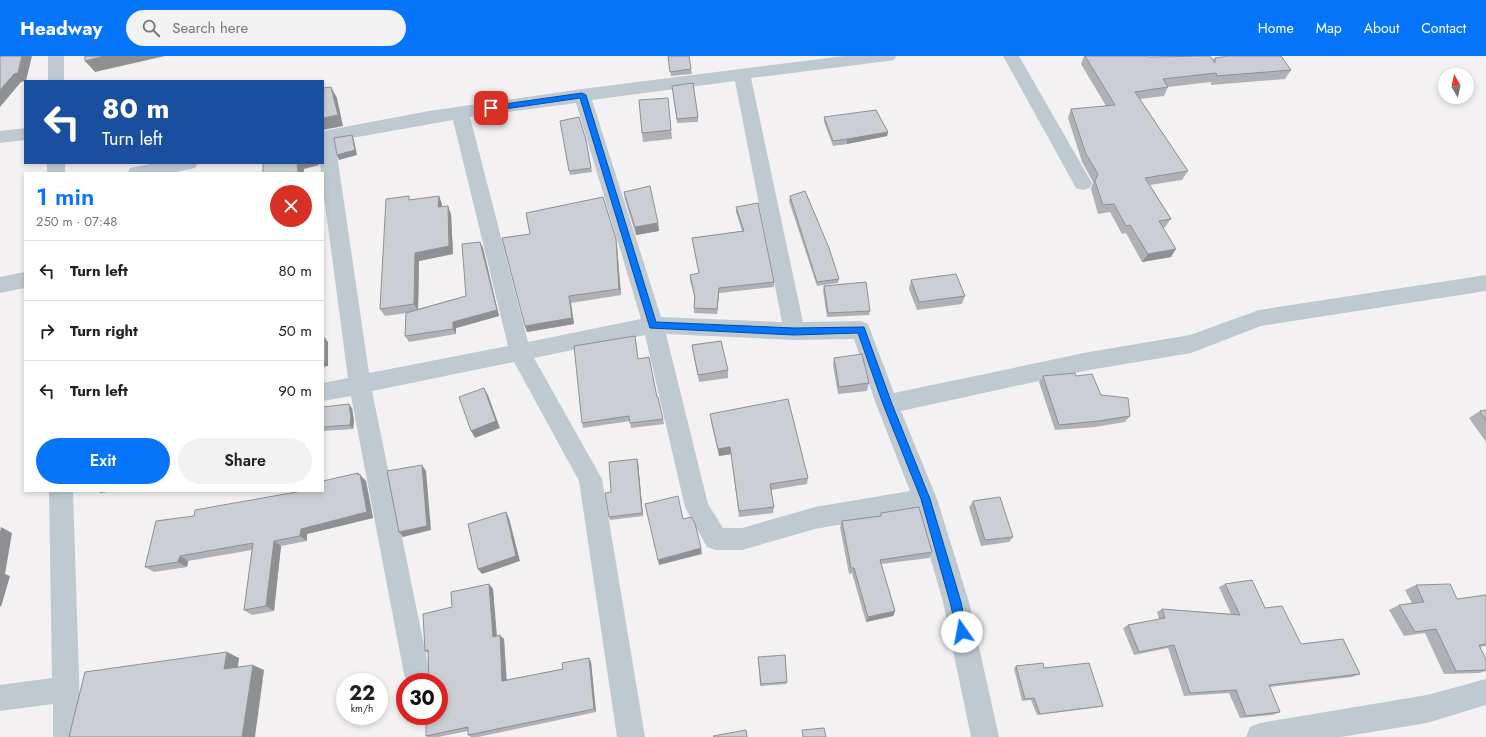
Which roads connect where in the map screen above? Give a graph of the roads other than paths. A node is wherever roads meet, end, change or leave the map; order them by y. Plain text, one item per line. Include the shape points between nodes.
1 (56, 56) edge
2 (888, 56) edge
3 (1011, 56) edge
4 (742, 74) junction
5 (56, 80) edge
6 (582, 95) junction
7 (460, 112) junction
8 (24, 134) edge
9 (0, 137) edge
10 (324, 137) edge
11 (184, 164) edge
12 (142, 172) edge
13 (1082, 183) dead end
14 (24, 280) edge
15 (1486, 283) edge
16 (0, 285) edge
17 (653, 325) junction
18 (794, 331) junction
19 (520, 352) junction
20 (360, 385) junction
21 (324, 392) edge
22 (887, 404) junction
23 (61, 492) edge
24 (926, 499) junction
25 (418, 673) edge
26 (66, 689) junction
27 (1486, 692) edge
28 (0, 698) edge
29 (67, 737) edge
30 (631, 737) edge
31 (985, 737) edge
32 (1260, 737) edge

1 - 5 street
2 - 4 street
3 - 13 street
4 - 6 street
4 - 18 street
6 - 7 street
6 - 17 street
7 - 10 street
7 - 19 street
8 - 9 street
10 - 20 street
11 - 12 street
14 - 16 street
15 - 22 street via 1259,318 1191,344 1089,361
17 - 18 street
17 - 19 street
17 - 24 street via 697,507 716,539 742,539 815,518
18 - 22 street via 861,330
19 - 20 street
19 - 30 street via 590,479
20 - 21 street
20 - 25 street
22 - 24 street
23 - 26 street
24 - 31 street via 956,602
26 - 28 street
26 - 29 street
27 - 32 street via 1427,709

